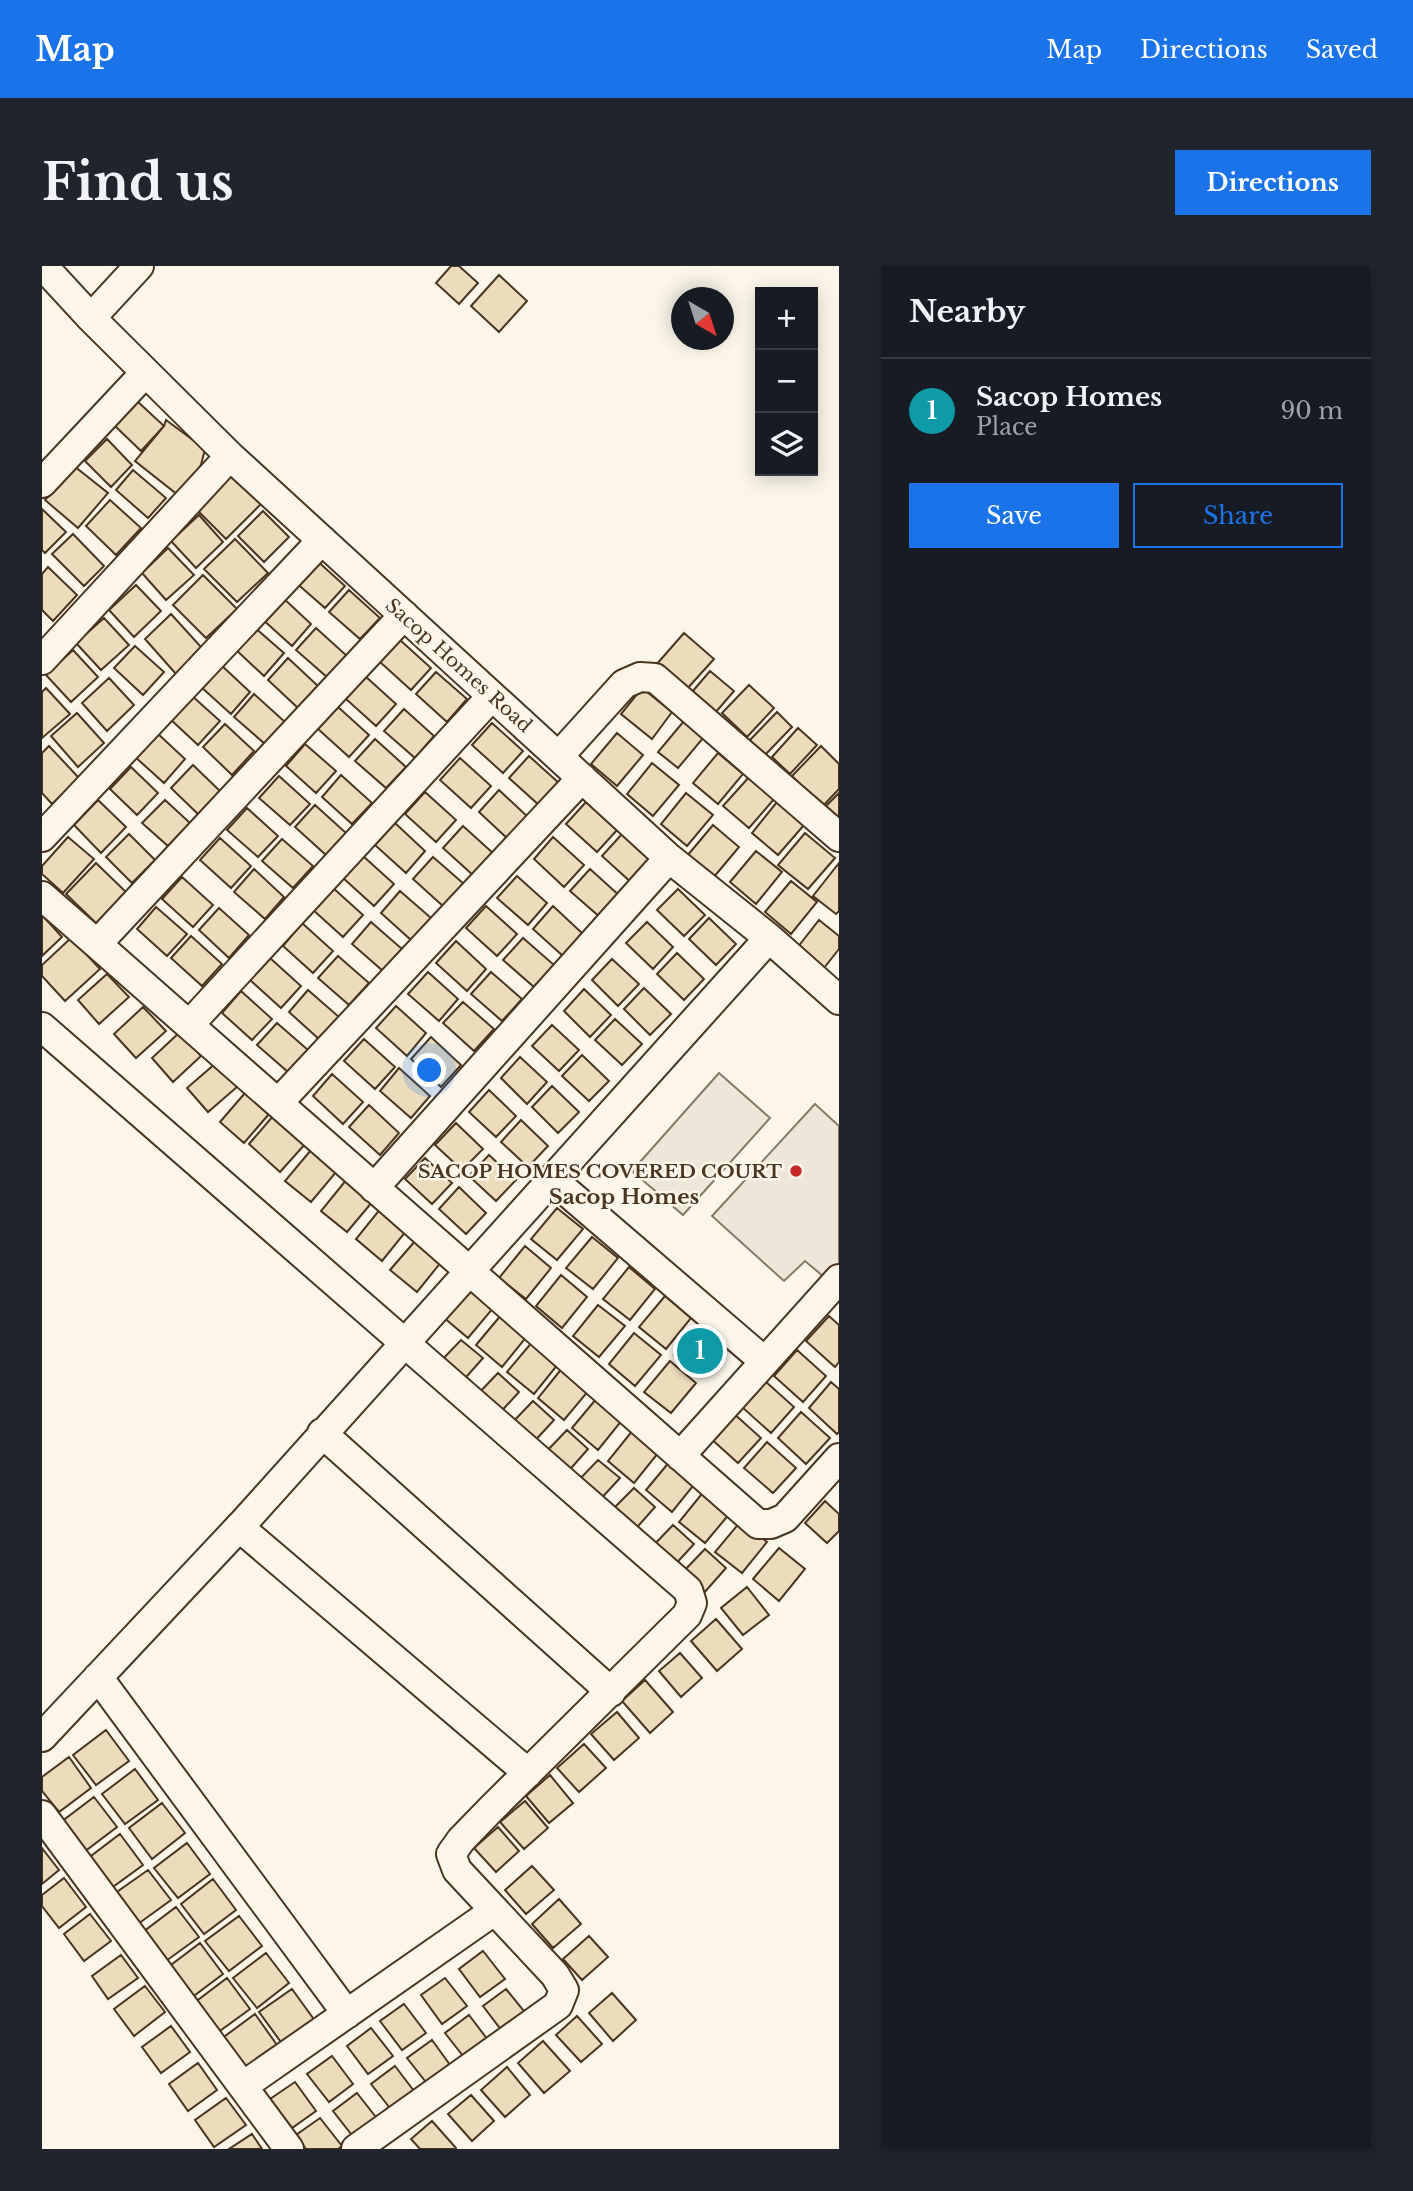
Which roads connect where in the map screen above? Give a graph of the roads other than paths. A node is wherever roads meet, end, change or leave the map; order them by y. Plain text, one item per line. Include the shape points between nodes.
1 (43, 266) edge
2 (139, 266) edge
3 (90, 318) junction
4 (145, 373) junction
5 (230, 456) junction
6 (42, 482) edge
7 (322, 540) junction
8 (404, 615) junction
9 (42, 660) edge
10 (492, 696) junction
11 (559, 757) junction
12 (582, 778) junction
13 (42, 837) edge
14 (839, 837) edge
15 (669, 858) junction
16 (42, 896) edge
17 (769, 938) junction
18 (97, 944) junction
19 (839, 1000) edge
20 (189, 1025) junction
21 (42, 1027) edge
22 (278, 1103) junction
23 (552, 1179) junction
24 (374, 1188) junction
25 (468, 1270) junction
26 (839, 1279) edge
27 (403, 1342) junction
28 (764, 1361) junction
29 (323, 1433) junction
30 (680, 1456) junction
31 (839, 1458) edge
32 (239, 1527) junction
33 (98, 1677) junction
34 (611, 1692) junction
35 (42, 1737) edge
36 (528, 1773) junction
37 (42, 1815) edge
38 (494, 1910) junction
39 (347, 2014) junction
40 (243, 2086) junction
41 (289, 2149) edge
42 (356, 2149) edge

1 - 3 street, Sacop Homes Road
2 - 3 street
3 - 4 street, Sacop Homes Road
4 - 5 street, Sacop Homes Road
4 - 6 street
5 - 7 street, Sacop Homes Road
5 - 9 street
7 - 8 street, Sacop Homes Road
7 - 13 street
8 - 10 street, Sacop Homes Road
8 - 18 street
10 - 11 street, Sacop Homes Road
10 - 20 street
11 - 12 street, Sacop Homes Road
11 - 14 street via 624,684 640,677 656,678
12 - 15 street, Sacop Homes Road
12 - 22 street
15 - 17 street, Sacop Homes Road
15 - 24 street
16 - 18 street
17 - 19 street, Sacop Homes Road
17 - 23 street
18 - 20 street
20 - 22 street
21 - 27 street
22 - 24 street
23 - 25 street
23 - 28 street
24 - 25 street
25 - 27 street
25 - 30 street
26 - 28 street
27 - 29 street
27 - 34 street via 688,1590 692,1603 687,1615
28 - 30 street
29 - 32 street
29 - 34 street
30 - 31 street via 758,1524 785,1518
32 - 33 street
32 - 36 street
33 - 35 street
33 - 39 street
34 - 36 street
36 - 38 street via 451,1854 457,1870
37 - 40 street
38 - 39 street
38 - 42 street via 555,1975 564,1990 558,2005
39 - 40 street
40 - 41 street

